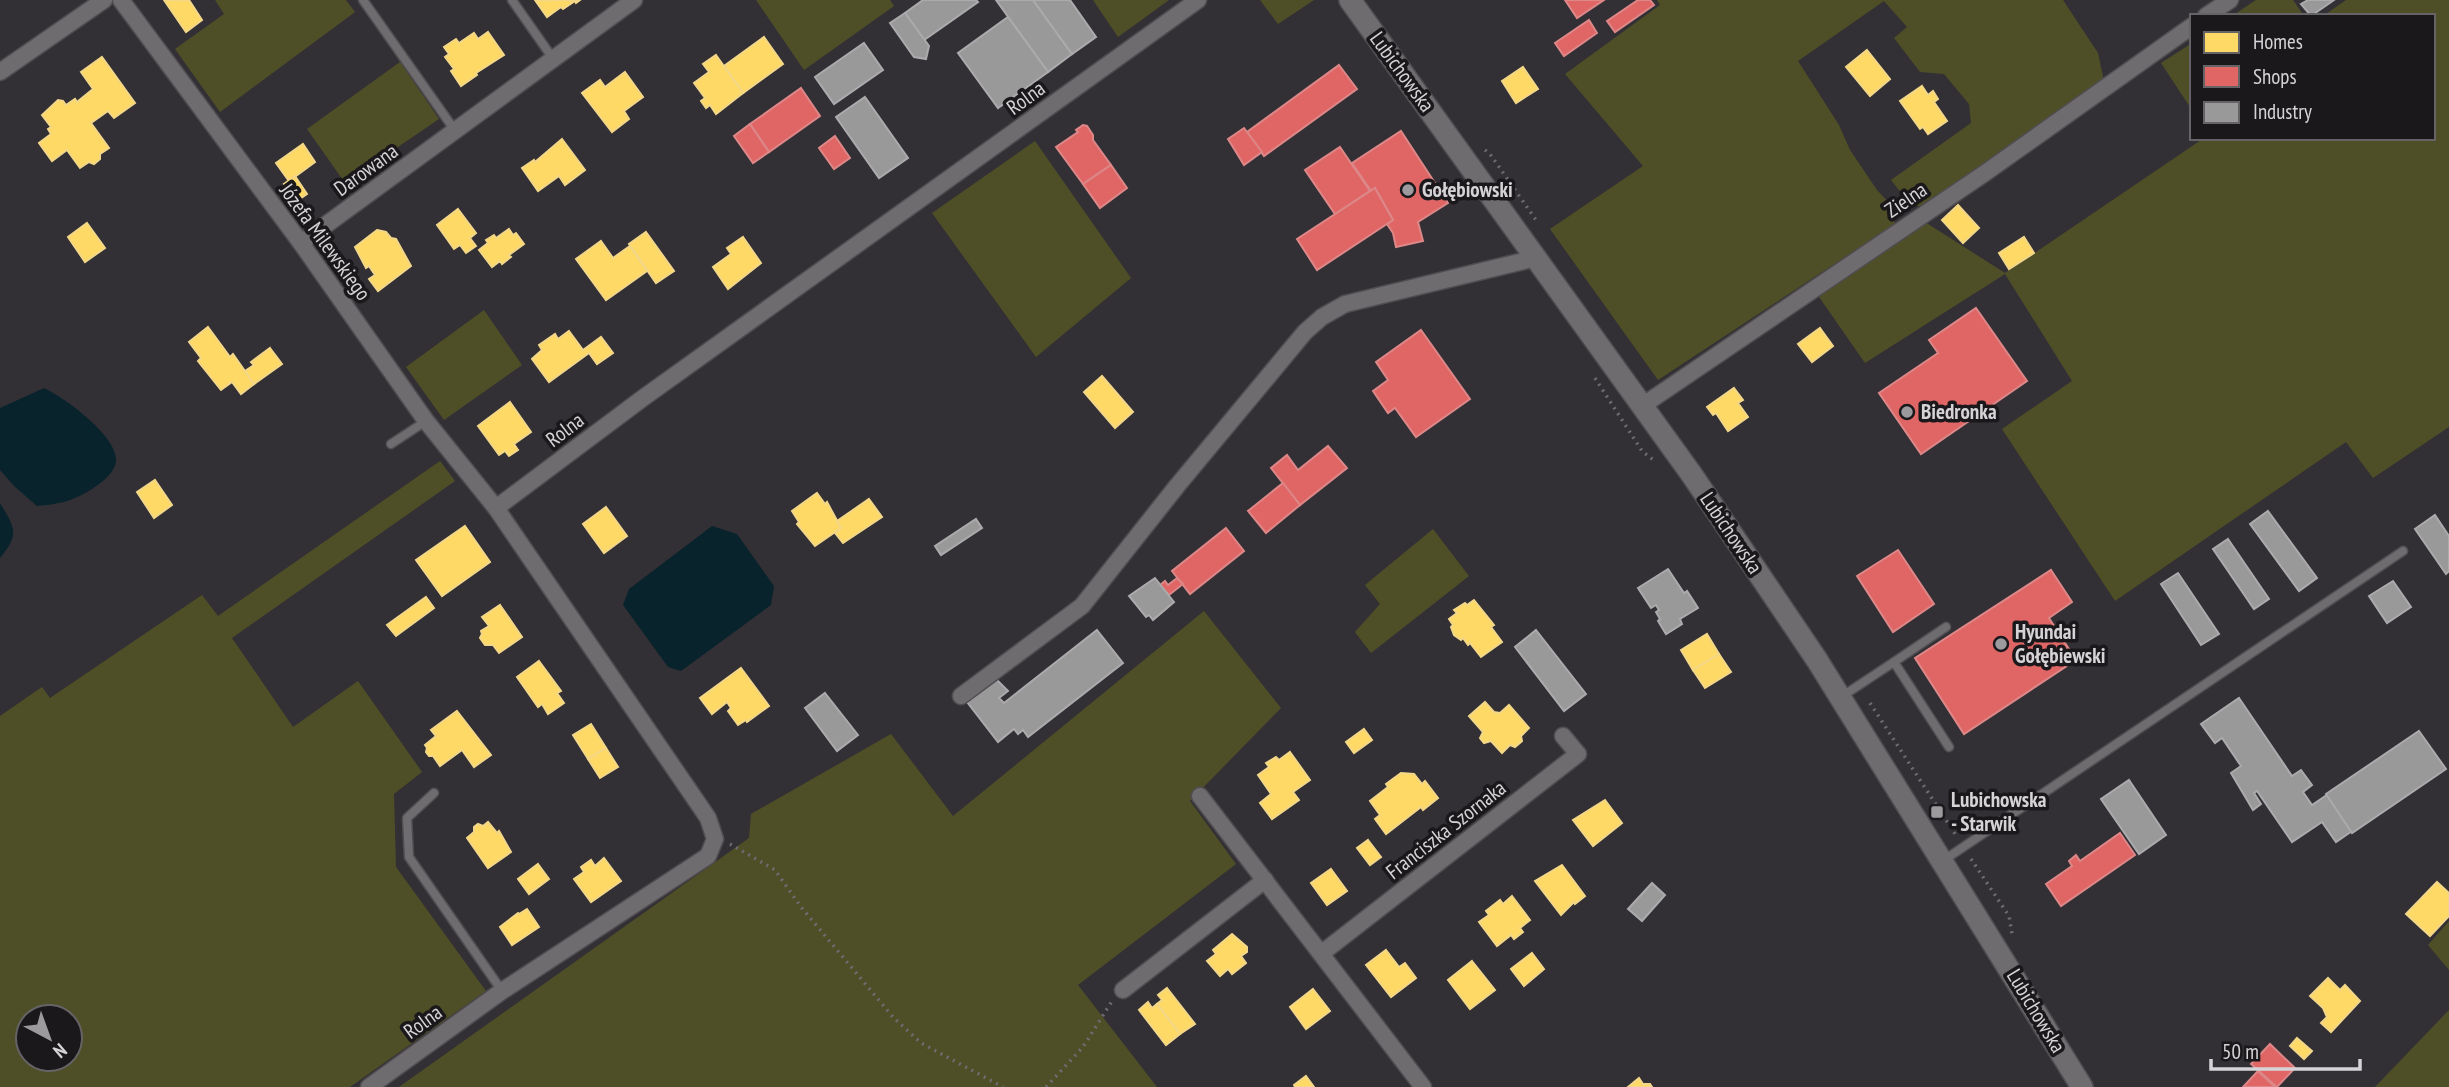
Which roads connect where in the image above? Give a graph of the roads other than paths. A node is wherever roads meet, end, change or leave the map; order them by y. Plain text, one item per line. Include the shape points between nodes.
1 (104, 0) edge
2 (121, 0) edge
3 (363, 0) edge
4 (512, 0) edge
5 (634, 0) edge
6 (1198, 0) edge
7 (1350, 0) edge
8 (2230, 0) edge
9 (2209, 14) edge
10 (2190, 27) edge
11 (554, 60) junction
12 (0, 72) edge
13 (456, 132) junction
14 (301, 243) junction
15 (1536, 258) junction
16 (1642, 407) junction
17 (426, 421) junction
18 (391, 444) dead end
19 (496, 508) junction
20 (2403, 551) dead end
21 (1946, 627) dead end
22 (1894, 662) junction
23 (961, 696) dead end
24 (1841, 697) junction
25 (1563, 736) dead end
26 (1949, 747) dead end
27 (434, 793) dead end
28 (1200, 796) dead end
29 (1943, 860) junction
30 (1265, 880) junction
31 (1322, 953) junction
32 (1123, 990) road end
33 (502, 991) junction
34 (369, 1087) edge
35 (1423, 1087) edge
36 (2082, 1087) edge

1 - 12 street
2 - 14 street, Józefa Milewskiego
3 - 13 lane
4 - 11 lane
5 - 11 street, Darowana
6 - 19 street, Rolna
7 - 15 street, Lubichowska
8 - 9 street
10 - 16 street, Zielna
11 - 13 street, Darowana
13 - 14 street, Darowana
14 - 17 street, Józefa Milewskiego
15 - 16 street, Lubichowska
15 - 23 street via 1345,304 1322,317 1296,342 1082,607
16 - 24 street, Lubichowska
17 - 18 lane
17 - 19 street, Józefa Milewskiego
19 - 33 street, Rolna via 708,818 715,839 708,856
20 - 29 lane
21 - 22 lane
22 - 24 lane
22 - 26 lane
24 - 29 street, Lubichowska
25 - 31 street, Franciszka Szornaka via 1578,754
27 - 33 lane via 407,818 409,857
28 - 30 street
29 - 36 street, Lubichowska
30 - 31 street
30 - 32 street
31 - 35 street
33 - 34 street, Rolna

